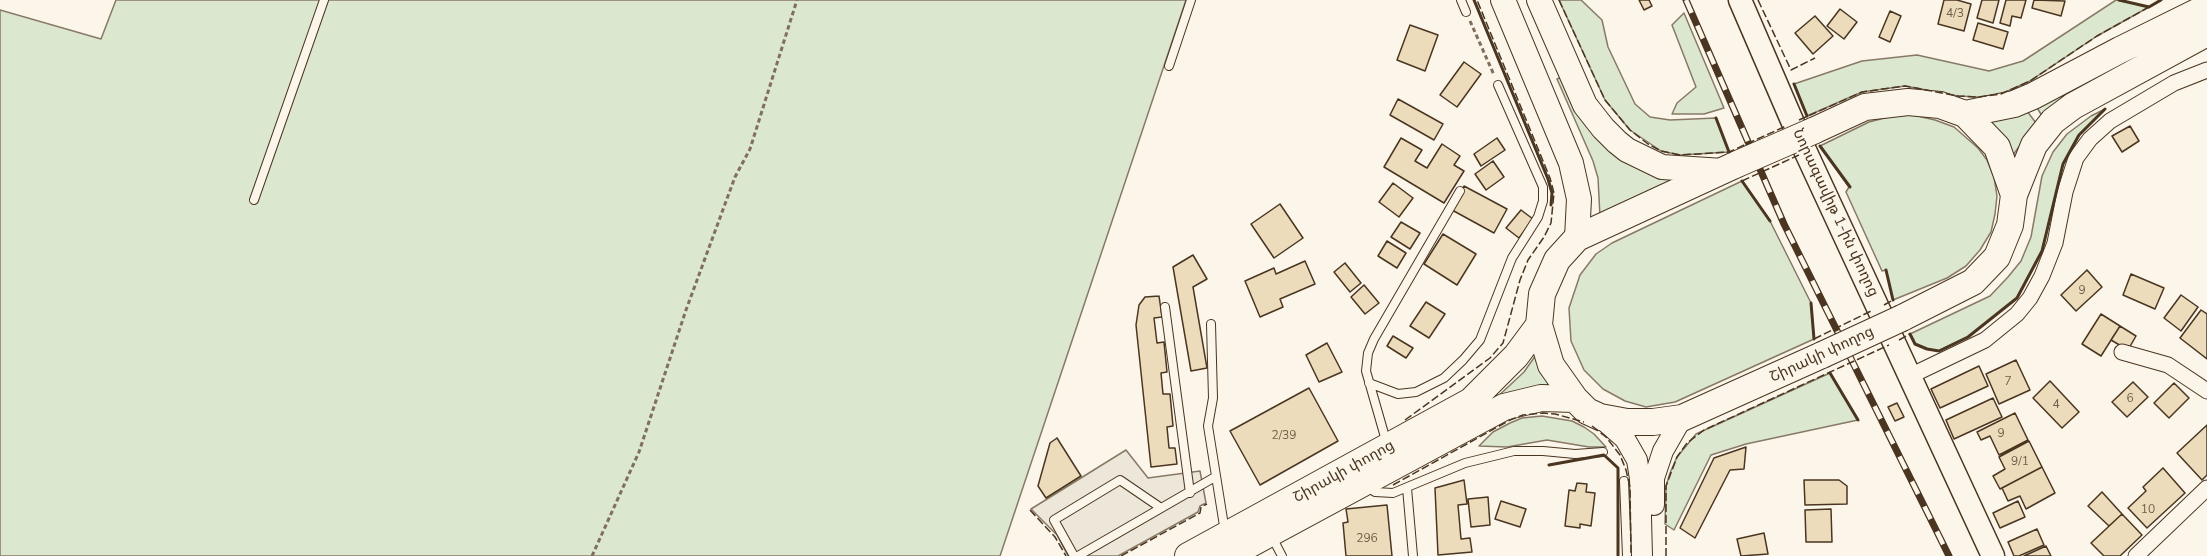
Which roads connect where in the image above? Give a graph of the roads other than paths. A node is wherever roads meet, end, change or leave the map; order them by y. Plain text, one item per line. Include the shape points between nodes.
1 (324, 0) edge
2 (1191, 0) edge
3 (1461, 0) edge
4 (1503, 0) edge
5 (1539, 0) edge
6 (1740, 0) edge
7 (1466, 12) road end
8 (2206, 12) edge
9 (1169, 66) dead end
10 (2207, 70) edge
11 (1498, 85) road end
12 (1965, 114) junction
13 (1729, 168) junction
14 (1460, 191) dead end
15 (2014, 195) junction
16 (254, 200) dead end
17 (1577, 238) junction
18 (1165, 307) dead end
19 (1210, 324) dead end
20 (1539, 325) junction
21 (2122, 352) dead end
22 (1910, 375) junction
23 (1370, 383) junction
24 (2207, 391) edge
25 (1575, 399) junction
26 (1600, 417) junction
27 (1682, 418) junction
28 (1388, 447) junction
29 (1604, 452) dead end
30 (1215, 477) junction
31 (1624, 481) dead end
32 (1362, 483) junction
33 (1407, 488) junction
34 (2207, 488) edge
35 (1190, 493) junction
36 (1161, 508) junction
37 (1270, 533) junction
38 (1227, 546) edge
39 (1076, 556) edge
40 (1188, 556) edge
41 (1282, 556) edge
42 (1413, 556) edge
43 (1627, 556) edge
44 (1642, 556) edge
45 (1654, 556) edge
46 (1993, 556) edge
47 (2136, 556) edge

1 - 16 lane
2 - 9 lane
3 - 7 lane
4 - 17 main road via 1571,163 1579,200
5 - 13 main road via 1585,105 1627,150 1662,167
6 - 22 main road, Նորագավիթ 1-ին փողոց
8 - 12 highway, Շիրակի փողոց via 2120,50 2033,96 1992,110
8 - 15 highway, Շիրակի փողոց via 2053,121 2034,145
10 - 22 street via 2110,121 2090,139 2076,158 2064,192 2055,243 2030,298 2017,314 1985,339
11 - 23 lane via 1543,187 1538,217 1512,258 1480,340 1463,360 1444,378 1416,392 1398,394
12 - 13 highway, Շիրակի փողոց, bridge via 1940,105 1908,102 1865,107
12 - 15 highway, Շիրակի փողոց via 1997,147
13 - 17 highway, Շիրակի փողոց
14 - 23 lane via 1374,339 1366,371
15 - 27 highway, Շիրակի փողոց, bridge via 2010,225 1997,257 1973,282
17 - 20 highway, Շիրակի փողոց via 1557,260 1542,294
18 - 35 lane
19 - 30 lane via 1213,398 1208,426
20 - 25 highway, Շիրակի փողոց via 1551,365
20 - 28 highway, Շիրակի փողոց via 1516,356 1471,401
21 - 24 street via 2168,365
22 - 46 main road, Նորագավիթ 1-ին փողոց
23 - 28 lane
25 - 26 highway, Շիրակի փողոց
25 - 32 highway, Շիրակի փողոց via 1541,398 1504,407
26 - 27 highway, Շիրակի փողոց via 1627,422
26 - 44 street via 1625,439 1637,460
27 - 45 street via 1663,451 1654,478
28 - 38 highway, Շիրակի փողոց
29 - 33 lane via 1514,451 1465,463
30 - 35 lane
30 - 38 lane
31 - 43 lane
32 - 33 lane via 1375,492 1393,493
32 - 37 highway, Շիրակի փողոց
33 - 42 lane
34 - 47 street
35 - 36 lane
36 - 39 lane
36 - 39 lane via 1120,480 1054,520
37 - 38 highway, Շիրակի փողոց
37 - 41 lane
38 - 40 highway, Շիրակի փողոց

